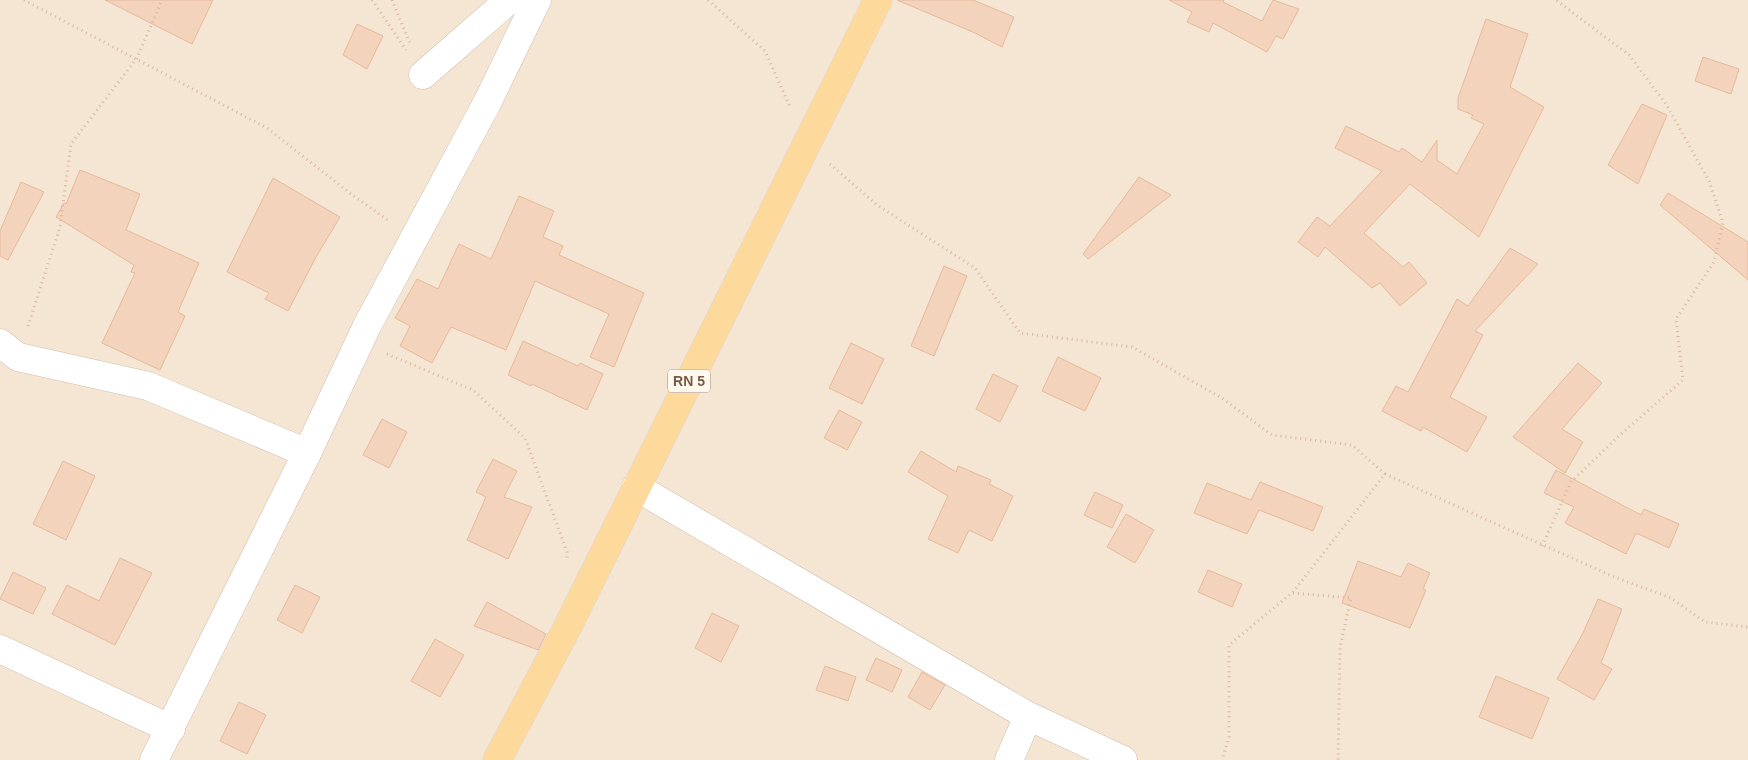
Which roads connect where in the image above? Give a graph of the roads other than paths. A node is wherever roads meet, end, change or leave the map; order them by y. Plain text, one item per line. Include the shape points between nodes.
1 (509, 0) edge
2 (536, 0) edge
3 (878, 0) edge
4 (423, 74) road end
5 (9, 350) edge
6 (307, 454) junction
7 (636, 487) junction
8 (0, 649) edge
9 (1028, 716) junction
10 (171, 729) junction
11 (154, 760) edge
12 (497, 760) edge
13 (1010, 760) edge
14 (1124, 760) edge

1 - 4 street
2 - 6 street via 487,104 367,326
3 - 7 main road, RN 5
5 - 6 street via 148,386
6 - 10 street
7 - 9 street
7 - 12 main road, RN 5
8 - 10 street
9 - 13 street
9 - 14 street
10 - 11 street

